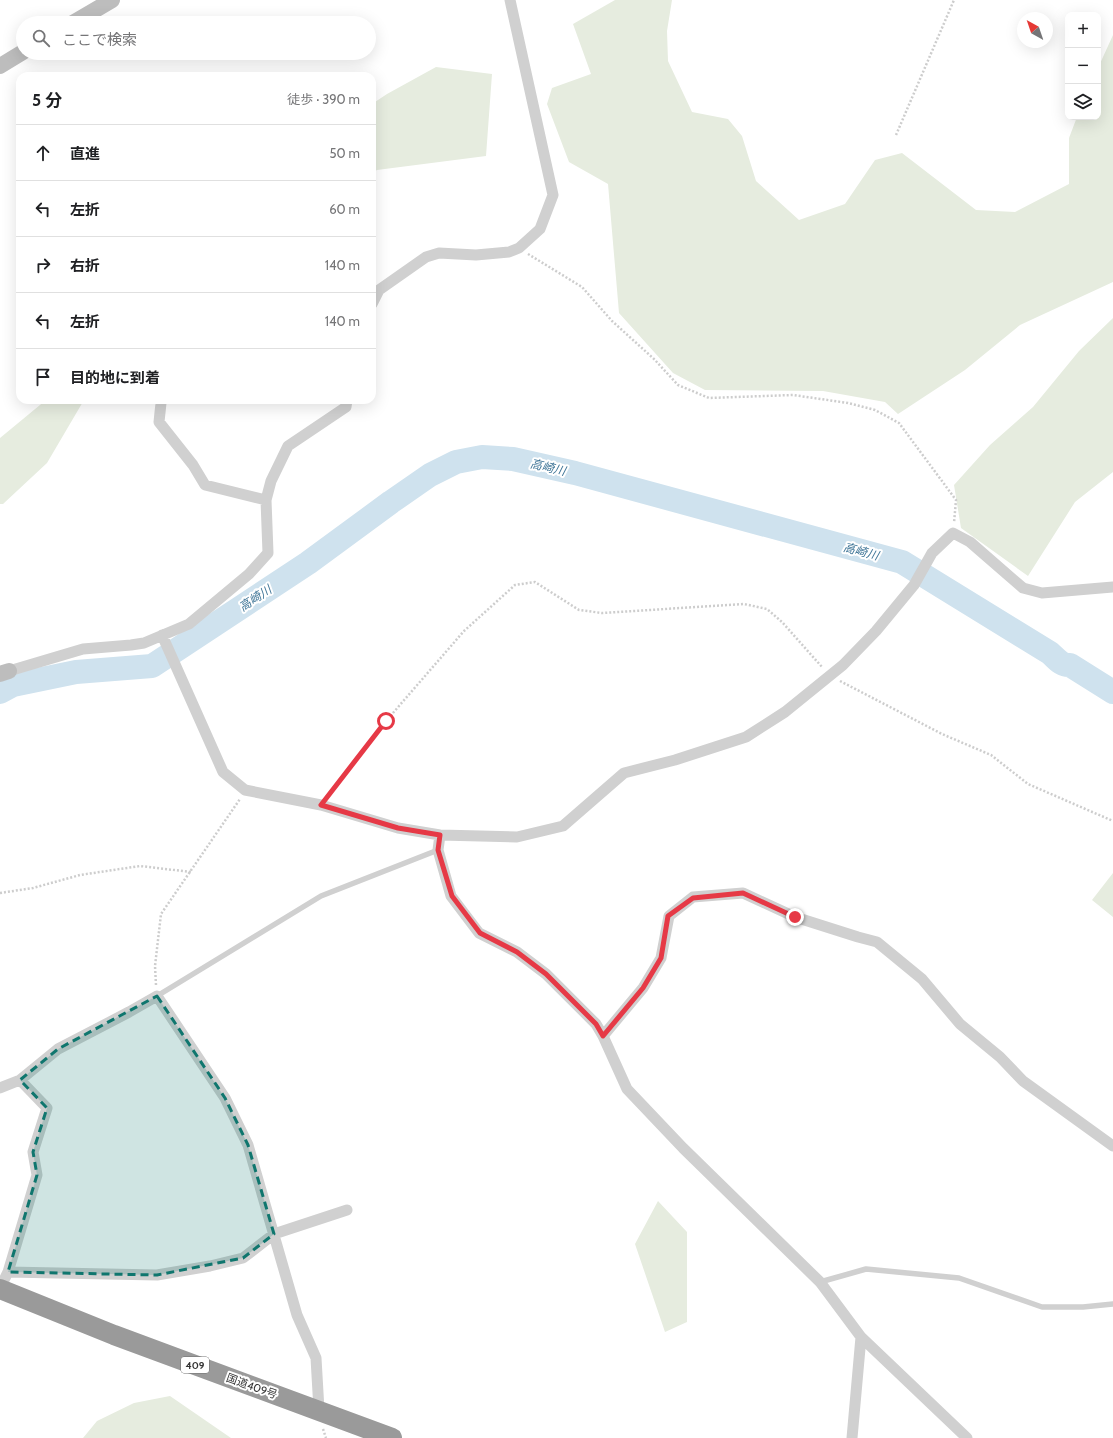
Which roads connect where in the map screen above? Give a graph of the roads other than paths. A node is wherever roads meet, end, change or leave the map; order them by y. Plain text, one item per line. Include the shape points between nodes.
1 (112, 0) edge
2 (510, 0) edge
3 (85, 16) edge
4 (16, 56) edge
5 (0, 66) edge
6 (376, 296) edge
7 (161, 404) edge
8 (346, 404) edge
9 (266, 500) junction
10 (1113, 587) edge
11 (162, 635) junction
12 (4, 672) edge
13 (440, 835) junction
14 (438, 850) junction
15 (156, 996) junction
16 (603, 1036) junction
17 (20, 1080) junction
18 (0, 1088) edge
19 (1113, 1146) edge
20 (347, 1210) dead end
21 (274, 1234) junction
22 (820, 1282) junction
23 (3, 1283) edge
24 (1113, 1304) edge
25 (861, 1337) junction
26 (319, 1410) junction
27 (392, 1438) edge
28 (852, 1438) edge
29 (967, 1438) edge

1 - 3 street
2 - 6 street via 553,195 540,229 519,248 509,252 476,255 439,253 426,257 379,290
4 - 5 street
7 - 9 street via 159,422 193,465 205,485
8 - 9 street via 288,446 271,480
9 - 11 street via 268,553 249,574 189,624
10 - 13 street via 1042,593 1023,588 970,542 953,533 932,553 914,584 844,665 785,712 746,737 624,773 563,826 517,837
11 - 12 street via 144,643 84,649
11 - 13 street via 223,772 245,790 321,805 398,828
13 - 14 street
14 - 15 lane via 321,896
14 - 16 street via 452,896 480,933 517,952 546,974 596,1024
15 - 17 street via 58,1049
15 - 21 street via 225,1098 245,1138
16 - 19 street via 643,988 661,958 668,916 693,898 743,893 795,917 877,942 922,978 960,1024 1000,1057 1023,1081
16 - 22 street via 626,1089
17 - 18 street
17 - 23 street via 47,1108 33,1152 37,1175
20 - 21 street
21 - 23 street via 243,1258 210,1266 157,1275
21 - 26 street via 298,1315 316,1358
22 - 24 lane via 866,1269 959,1278 1042,1307
22 - 25 street
23 - 26 highway, 国道409号 / 409 via 114,1335
25 - 28 street
25 - 29 street
26 - 27 highway, 国道409号 / 409

